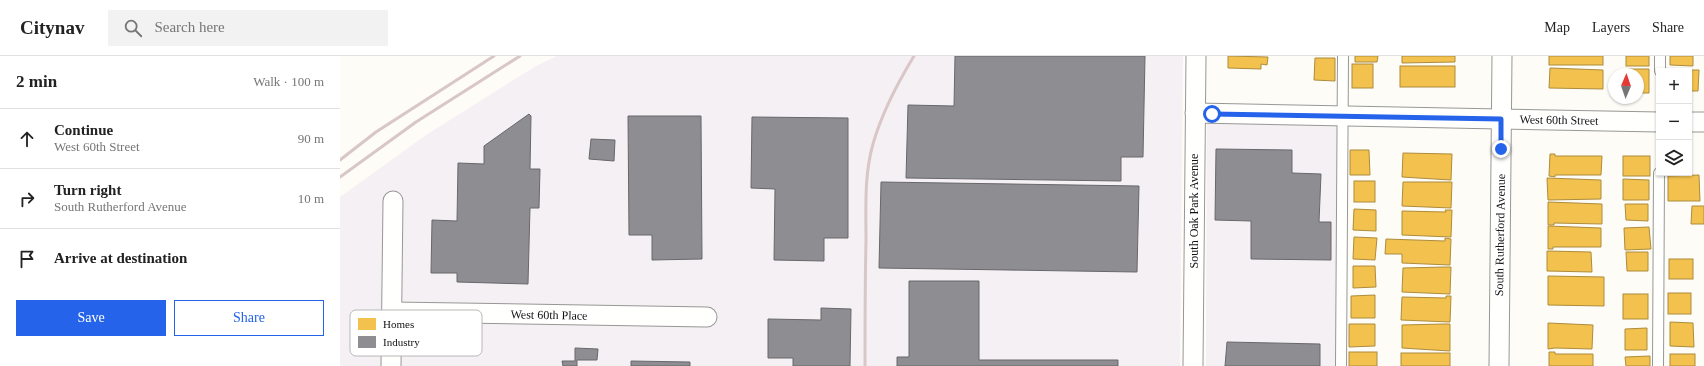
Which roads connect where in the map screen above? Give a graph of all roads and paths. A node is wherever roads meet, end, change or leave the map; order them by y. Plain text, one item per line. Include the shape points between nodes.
1 (1196, 56) edge
2 (1343, 56) edge
3 (1502, 56) edge
4 (1660, 56) edge
5 (1660, 68) edge
6 (1195, 113) junction
7 (1343, 116) junction
8 (1501, 119) junction
9 (1656, 122) edge
10 (1692, 122) edge
11 (1704, 122) edge
12 (1659, 176) edge
13 (393, 201) dead end
14 (392, 310) edge
15 (482, 313) edge
16 (707, 317) dead end
17 (391, 356) edge
18 (391, 366) edge
19 (1193, 366) edge
20 (1341, 366) edge
21 (1499, 366) edge
22 (1658, 366) edge

1 - 6 street, South Oak Park Avenue
2 - 7 lane
3 - 8 street, South Rutherford Avenue
4 - 5 lane
6 - 7 street, West 60th Street
6 - 19 street, South Oak Park Avenue
7 - 8 street, West 60th Street
7 - 20 lane
8 - 9 street, West 60th Street
8 - 21 street, South Rutherford Avenue
10 - 11 street
12 - 22 lane
13 - 14 street
15 - 16 street, West 60th Place
17 - 18 street

